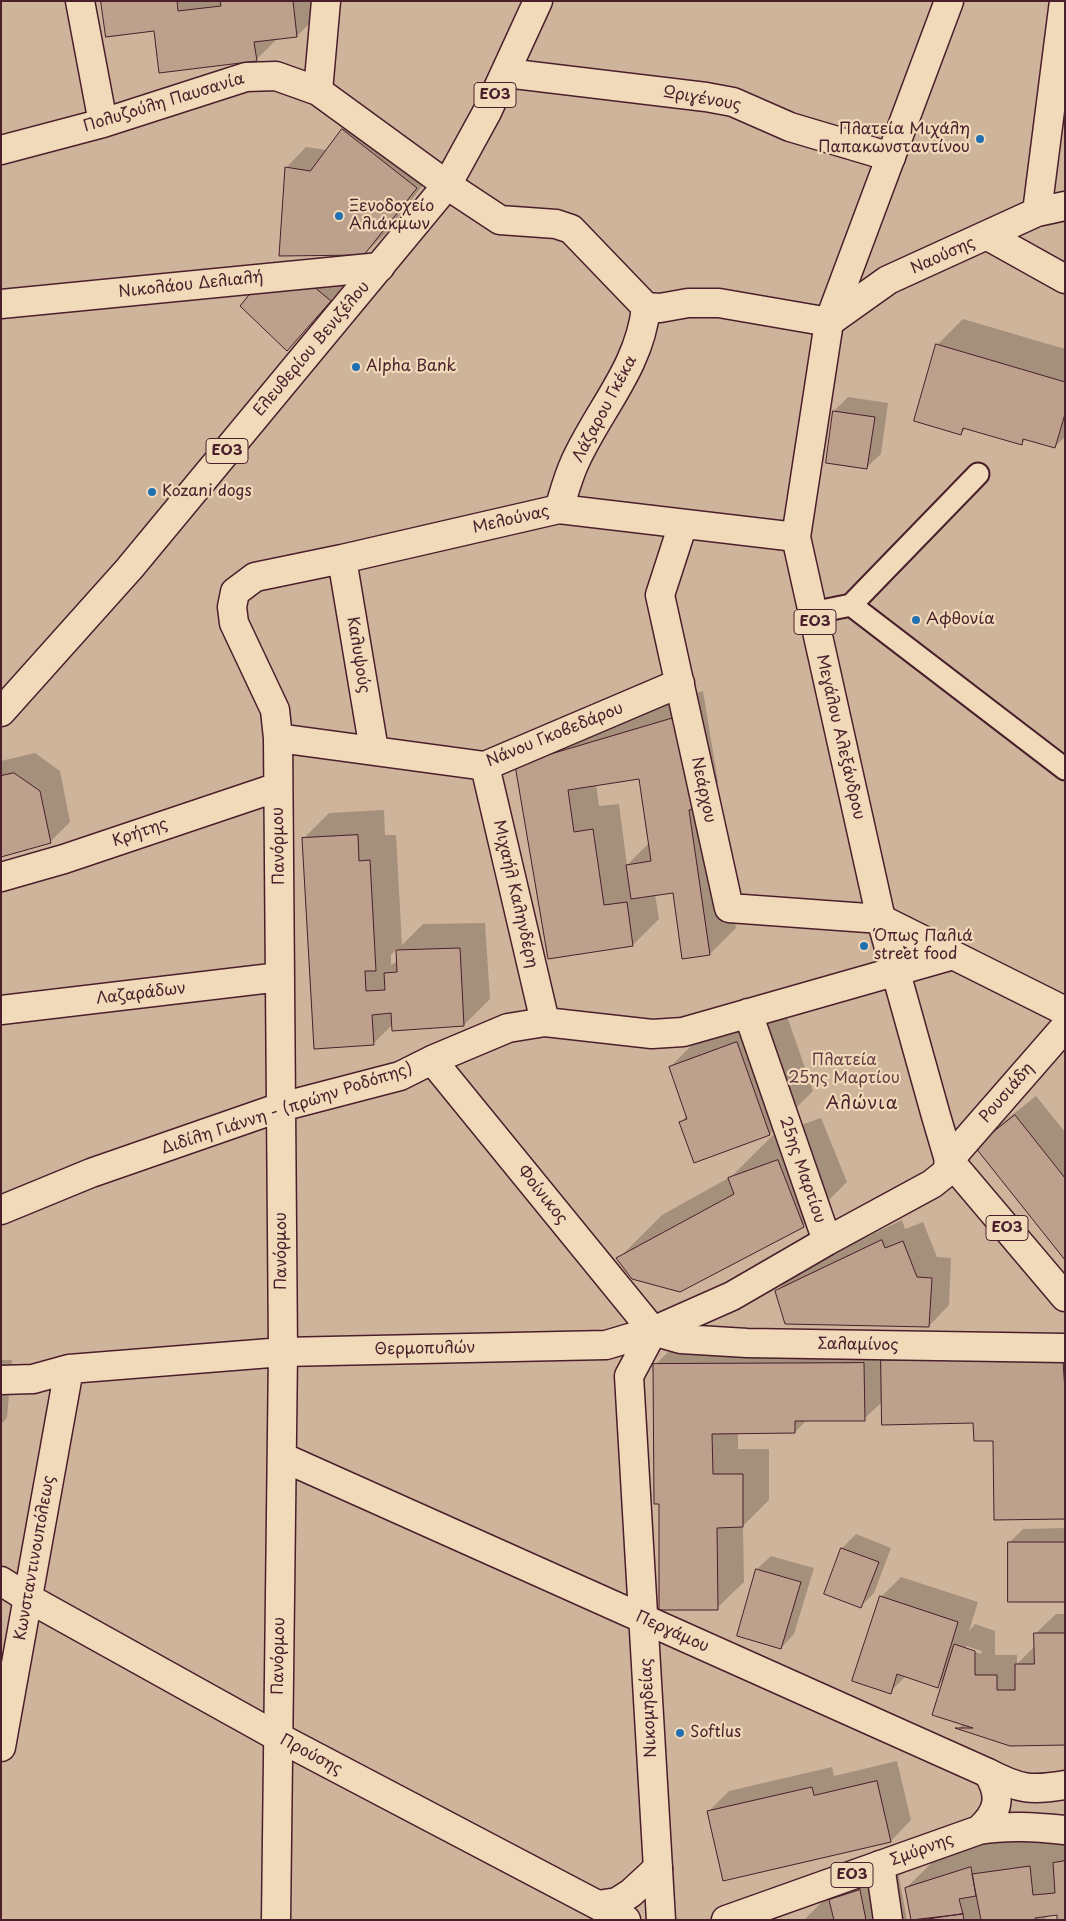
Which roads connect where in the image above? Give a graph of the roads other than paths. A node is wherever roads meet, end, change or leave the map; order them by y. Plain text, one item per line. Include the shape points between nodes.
1 (80, 1) edge
2 (326, 1) edge
3 (538, 1) edge
4 (949, 1) edge
5 (1064, 1) edge
6 (506, 73) junction
7 (318, 91) junction
8 (103, 123) junction
9 (1, 150) edge
10 (891, 156) junction
11 (447, 185) junction
12 (1065, 206) edge
13 (1037, 212) junction
14 (988, 236) junction
15 (380, 267) junction
16 (1065, 279) edge
17 (1, 304) edge
18 (646, 307) junction
19 (828, 322) junction
20 (978, 474) dead end
21 (558, 509) junction
22 (684, 524) junction
23 (796, 537) junction
24 (342, 559) junction
25 (235, 592) joint
26 (851, 605) junction
27 (812, 613) junction
28 (680, 683) junction
29 (1, 712) edge
30 (278, 738) junction
31 (374, 750) junction
32 (1062, 761) edge
33 (485, 766) junction
34 (278, 787) junction
35 (1, 877) edge
36 (882, 920) junction
37 (953, 955) junction
38 (895, 971) junction
39 (280, 977) junction
40 (1, 1010) edge
41 (1065, 1011) edge
42 (748, 1013) junction
43 (545, 1022) junction
44 (1065, 1027) edge
45 (432, 1060) junction
46 (281, 1107) junction
47 (949, 1160) junction
48 (1, 1210) edge
49 (827, 1241) junction
50 (1065, 1297) edge
51 (653, 1331) junction
52 (606, 1345) junction
53 (1065, 1348) edge
54 (283, 1352) junction
55 (69, 1369) junction
56 (630, 1376) junction
57 (1, 1380) edge
58 (282, 1458) junction
59 (1, 1581) edge
60 (28, 1598) junction
61 (644, 1620) junction
62 (278, 1737) junction
63 (1, 1747) edge
64 (988, 1773) junction
65 (1065, 1785) edge
66 (979, 1830) junction
67 (1065, 1830) edge
68 (880, 1865) junction
69 (658, 1868) junction
70 (598, 1904) junction
71 (276, 1920) edge
72 (626, 1920) edge
73 (661, 1920) edge
74 (726, 1920) edge
75 (888, 1920) edge

1 - 8 street
2 - 7 street
3 - 6 street, Ελευθερίου Βενιζέλου / ΕΟ3
4 - 10 street, Μεγάλου Αλεξάνδρου / ΕΟ3
5 - 13 street
6 - 10 street, Ωριγένους via 733,102 790,127
6 - 11 street, Ελευθερίου Βενιζέλου / ΕΟ3
7 - 8 street, Πολυζούλη Παυσανία via 276,76 246,77
7 - 11 street, Πολυζούλη Παυσανία
8 - 9 street, Πολυζούλη Παυσανία
10 - 19 street, Μεγάλου Αλεξάνδρου / ΕΟ3
11 - 15 street, Ελευθερίου Βενιζέλου / ΕΟ3
11 - 18 street, Πολυζούλη Παυσανία via 500,220 556,224 571,229
12 - 13 street, Ναούσης
13 - 14 street, Ναούσης
14 - 16 street
14 - 19 street, Ναούσης via 888,280
15 - 17 street, Νικολάου Δελιαλή
15 - 29 street, Ελευθερίου Βενιζέλου / ΕΟ3 via 129,569
18 - 19 street via 719,303
18 - 21 street, Λάζαρου Γκέκα via 644,327 632,361 575,462
19 - 23 street, Μεγάλου Αλεξάνδρου / ΕΟ3
20 - 26 street
21 - 22 street, Μελούνας
21 - 24 street, Μελούνας
22 - 23 street, Μελούνας
22 - 28 street, Νεάρχου via 660,595
23 - 27 street, Μεγάλου Αλεξάνδρου / ΕΟ3
24 - 25 street, Μελούνας via 255,578
24 - 31 street, Καλυψούς
25 - 30 street, Πανόρμου via 232,607 234,623 275,710
26 - 27 street
26 - 32 street
27 - 36 street, Μεγάλου Αλεξάνδρου / ΕΟ3
28 - 33 street, Νάνου Γκοβεδάρου
28 - 36 street, Νεάρχου via 729,908
30 - 31 street, Νάνου Γκοβεδάρου
30 - 34 street, Πανόρμου
31 - 33 street, Νάνου Γκοβεδάρου
33 - 43 street, Μιχαήλ Καληνδέρη
34 - 35 street, Κρήτης
34 - 39 street, Πανόρμου
36 - 37 street
36 - 38 street, Μεγάλου Αλεξάνδρου / ΕΟ3
37 - 38 street, Διδίλη Γιάννη - (πρώην Ροδόπης)
37 - 41 street
38 - 42 street, Διδίλη Γιάννη - (πρώην Ροδόπης)
38 - 47 street, Μεγάλου Αλεξάνδρου / ΕΟ3
39 - 40 street, Λαζαράδων
39 - 46 street, Πανόρμου
42 - 43 street, Διδίλη Γιάννη - (πρώην Ροδόπης) via 683,1032 652,1034
42 - 49 street, 25ης Μαρτίου
43 - 45 street, Διδίλη Γιάννη - (πρώην Ροδόπης) via 508,1028
44 - 47 street, Ρουσιάδη
45 - 46 street, Διδίλη Γιάννη - (πρώην Ροδόπης) via 400,1076
45 - 51 street, Φοίνικος
46 - 48 street, Διδίλη Γιάννη - (πρώην Ροδόπης) via 91,1173
46 - 54 street, Πανόρμου
47 - 49 street, 25ης Μαρτίου via 947,1172 932,1184
47 - 50 street, Μεγάλου Αλεξάνδρου / ΕΟ3
49 - 51 street, Θερμοπυλών via 732,1296
51 - 52 street, Θερμοπυλών
51 - 53 street, Σαλαμίνος via 681,1339 746,1343
51 - 56 street
52 - 54 street, Θερμοπυλών
52 - 56 street, Νικομηδείας via 624,1360
54 - 55 street, Θερμοπυλών
54 - 58 street, Πανόρμου
55 - 57 street, Θερμοπυλών via 33,1379
55 - 60 street, Κωνσταντινουπόλεως
56 - 61 street, Νικομηδείας
58 - 61 street, Περγάμου
58 - 62 street, Πανόρμου
59 - 60 street, Προύσης
60 - 62 street, Προύσης
60 - 63 street, Κωνσταντινουπόλεως
61 - 64 street, Περγάμου
61 - 69 street, Νικομηδείας
62 - 70 street, Προύσης
62 - 71 street, Πανόρμου
64 - 65 street, Περγάμου via 1026,1789
64 - 66 street via 994,1782 997,1803 994,1813
66 - 67 street, Σμύρνης / ΕΟ3 via 1000,1826
66 - 68 street, Σμύρνης / ΕΟ3
68 - 74 street, Σμύρνης / ΕΟ3
68 - 75 street
69 - 70 street via 617,1902
69 - 73 street, Νικομηδείας
70 - 72 street, Προύσης

